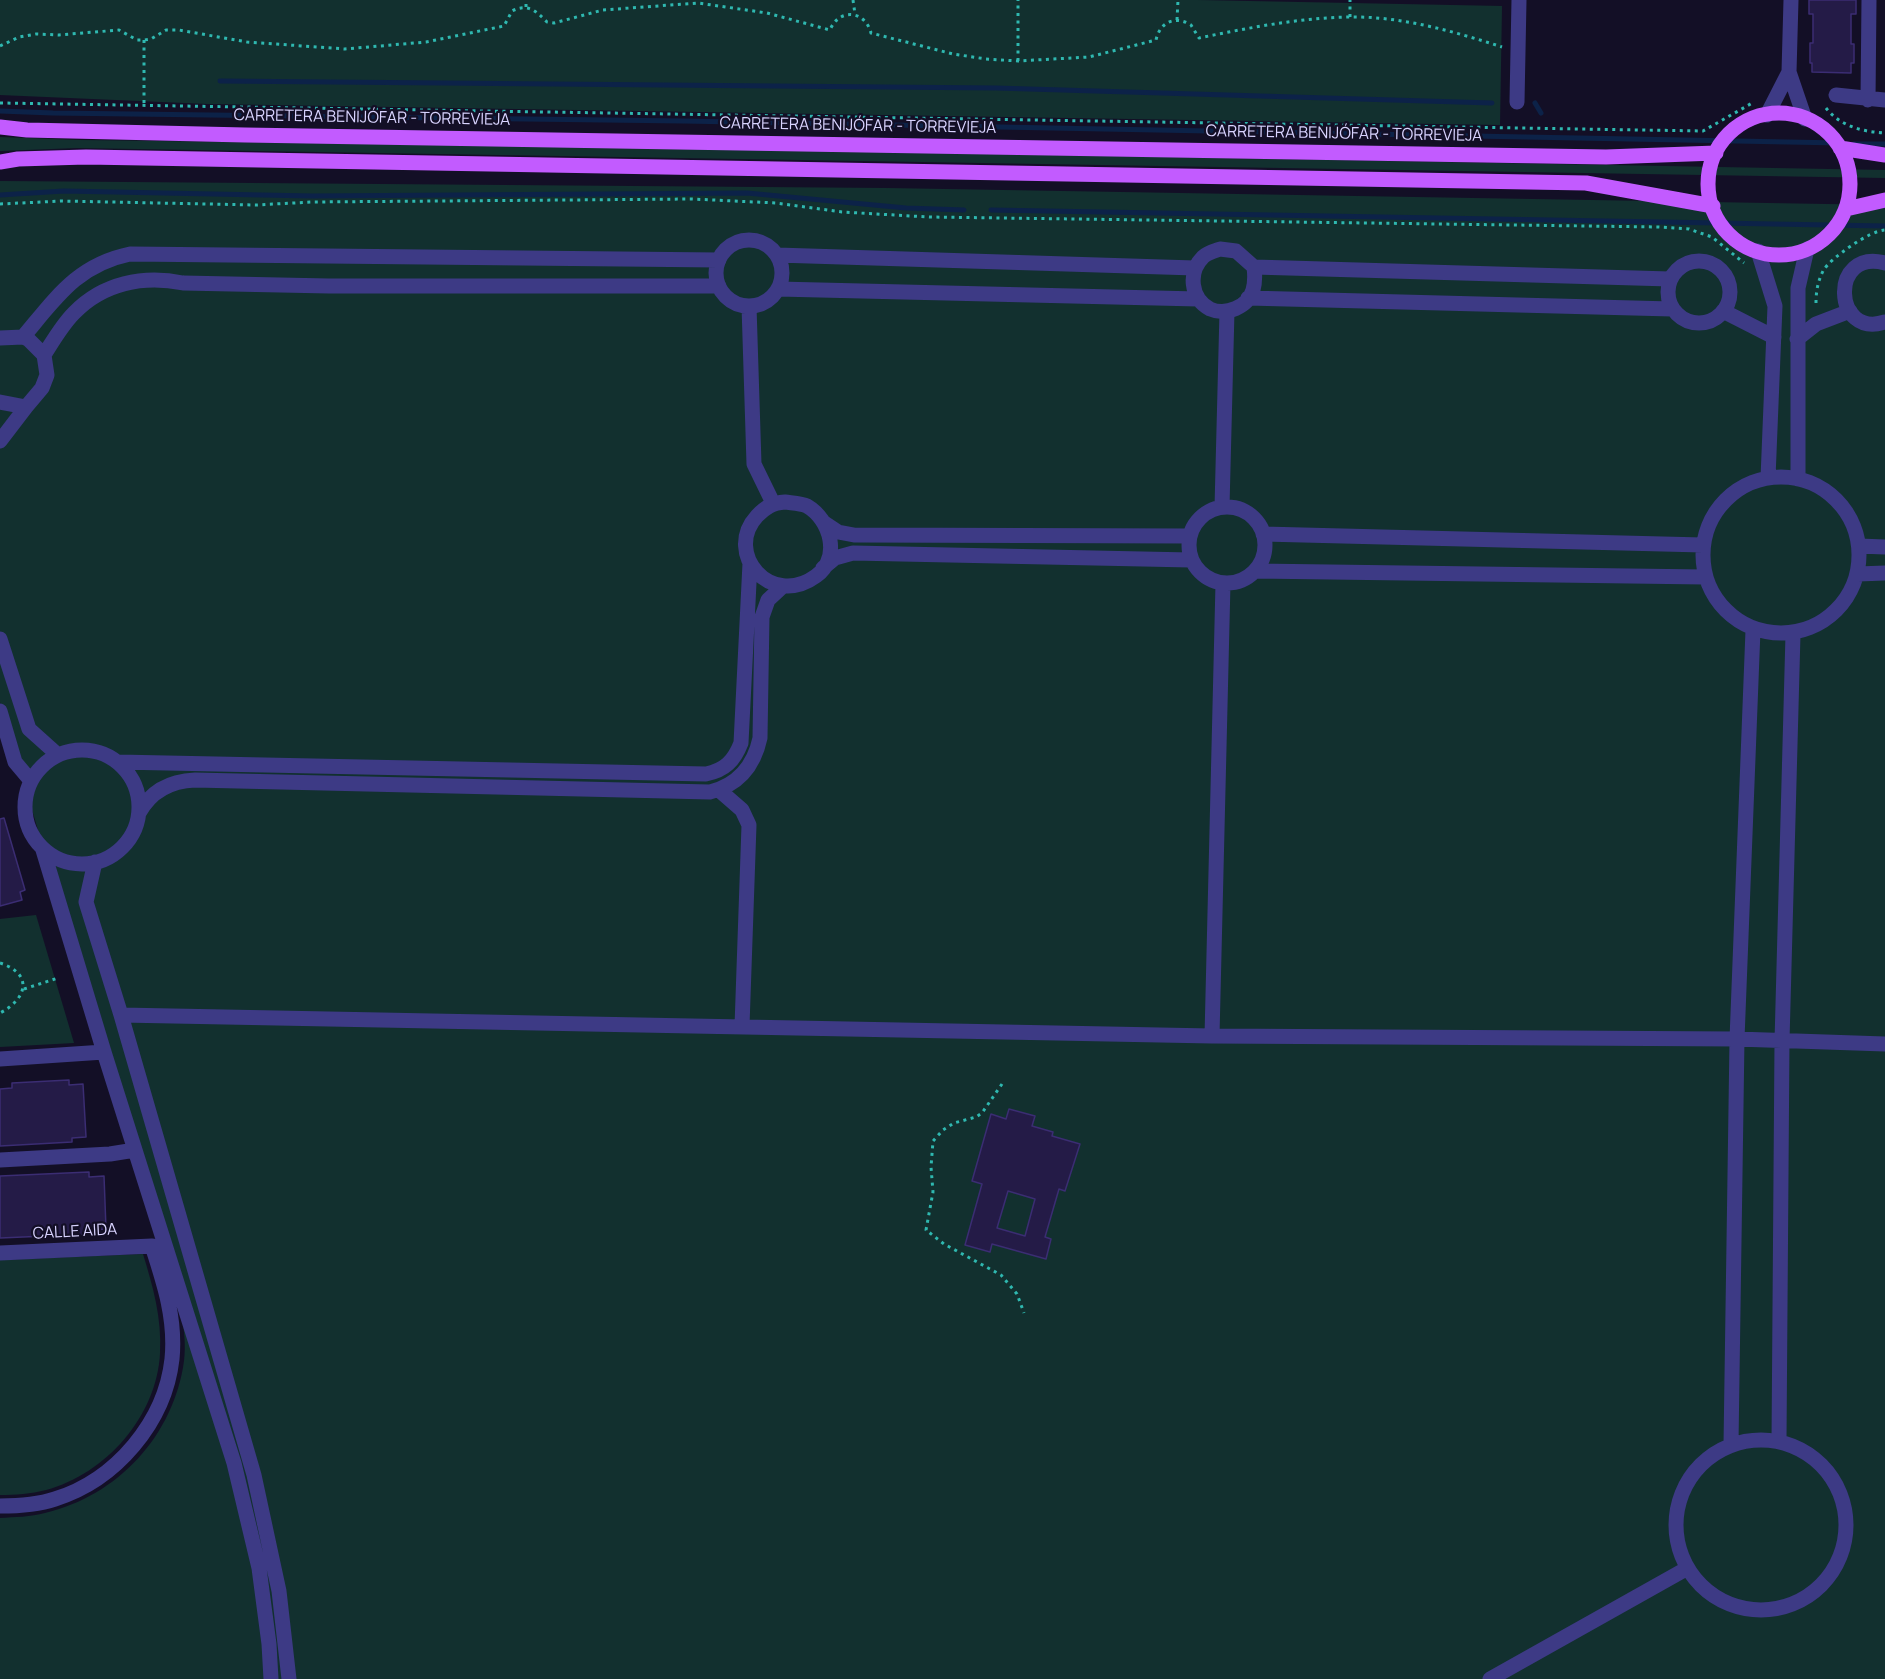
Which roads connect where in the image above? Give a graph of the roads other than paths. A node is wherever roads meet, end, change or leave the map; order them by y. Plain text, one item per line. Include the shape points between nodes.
1 (1519, 0) edge
2 (1791, 0) edge
3 (1869, 0) edge
4 (1790, 72) junction
5 (1836, 95) dead end
6 (1868, 100) junction
7 (1885, 100) edge
8 (1517, 102) dead end
9 (1767, 115) junction
10 (1806, 119) junction
11 (0, 127) edge
12 (1840, 148) junction
13 (1716, 153) junction
14 (1885, 154) edge
15 (0, 162) edge
16 (1885, 200) edge
17 (1713, 206) junction
18 (1846, 209) junction
19 (1807, 249) junction
20 (1758, 251) junction
21 (777, 255) junction
22 (719, 260) junction
23 (1885, 263) edge
24 (1254, 267) junction
25 (1195, 268) junction
26 (1670, 279) junction
27 (719, 286) junction
28 (778, 289) junction
29 (1248, 298) junction
30 (1198, 299) junction
31 (749, 306) junction
32 (1672, 309) junction
33 (1850, 310) junction
34 (1227, 311) junction
35 (1723, 311) junction
36 (1885, 322) edge
37 (1774, 337) junction
38 (0, 338) edge
39 (23, 338) junction
40 (1797, 339) junction
41 (44, 355) junction
42 (0, 402) edge
43 (26, 406) junction
44 (0, 441) edge
45 (1768, 478) junction
46 (1798, 478) junction
47 (773, 503) junction
48 (1222, 507) junction
49 (824, 522) junction
50 (1263, 534) junction
51 (1190, 536) junction
52 (1703, 545) junction
53 (1858, 546) junction
54 (1885, 547) edge
55 (1191, 560) junction
56 (750, 563) junction
57 (823, 568) junction
58 (1255, 571) junction
59 (1885, 573) edge
60 (1858, 574) junction
61 (1705, 577) junction
62 (1223, 583) junction
63 (782, 587) junction
64 (1753, 630) junction
65 (1793, 634) junction
66 (0, 639) edge
67 (0, 711) edge
68 (3, 732) edge
69 (58, 755) junction
70 (118, 762) junction
71 (32, 781) junction
72 (718, 790) junction
73 (139, 813) junction
74 (43, 850) junction
75 (95, 862) junction
76 (121, 1015) junction
77 (742, 1026) junction
78 (1212, 1036) junction
79 (1737, 1039) junction
80 (1782, 1041) junction
81 (1885, 1044) edge
82 (104, 1052) junction
83 (0, 1059) edge
84 (135, 1150) junction
85 (0, 1160) edge
86 (0, 1253) edge
87 (1779, 1440) junction
88 (1731, 1444) junction
89 (0, 1506) edge
90 (1686, 1569) junction
91 (271, 1679) edge
92 (289, 1679) edge
93 (1490, 1679) edge

1 - 8 street
2 - 4 street
3 - 6 street
4 - 9 street
4 - 10 street
5 - 6 street
6 - 7 street
9 - 10 main road
9 - 13 main road via 1733,130
10 - 12 main road via 1820,125
11 - 13 main road, CARRETERA BENIJÓFAR - TORREVIEJA via 245,135 1606,157
12 - 14 main road
12 - 18 main road via 1847,162 1850,185
13 - 17 main road via 1710,170
15 - 17 main road via 98,158 1586,183
16 - 18 main road
17 - 20 main road via 1715,216 1729,235 1748,249
18 - 19 main road via 1834,229
19 - 20 main road via 1771,255
19 - 40 street via 1798,288
20 - 37 street via 1775,306
21 - 22 street via 764,243 747,240 730,246
21 - 25 street
21 - 28 street via 783,272
22 - 27 street
22 - 39 street via 130,254 102,262 77,276
23 - 33 street via 1863,264 1848,276 1844,295
24 - 25 street via 1236,251 1220,249 1205,255
24 - 26 street
24 - 29 street
25 - 30 street via 1192,284
26 - 32 street via 1668,299
26 - 35 street via 1685,264 1706,261 1715,265 1723,272 1730,292
27 - 31 street via 731,300
27 - 41 street via 329,286 140,280 112,287 84,303
28 - 30 street
28 - 31 street via 766,302
29 - 32 street
29 - 34 street via 1242,306
30 - 34 street via 1211,309
31 - 47 street via 754,464
32 - 35 street via 1687,321 1697,323 1716,318
33 - 36 street via 1861,321
33 - 40 street via 1816,324
34 - 48 street
35 - 37 street
37 - 45 street
38 - 39 street
39 - 41 street
40 - 46 street
41 - 43 street via 47,375 42,388
42 - 43 street
43 - 44 street
45 - 46 street
45 - 52 street via 1738,490 1714,513
46 - 53 street via 1831,494 1851,520
47 - 49 street via 805,505
47 - 56 street via 751,523 746,543
48 - 50 street via 1238,508 1251,516
48 - 51 street via 1196,522
49 - 51 street via 838,532 854,535
49 - 57 street via 830,536 829,556
50 - 52 street
50 - 58 street via 1263,558
51 - 55 street
52 - 61 street
53 - 54 street
53 - 60 street
55 - 57 street via 853,553 835,558
55 - 62 street via 1200,572
56 - 63 street via 763,579
56 - 70 street via 741,743 732,761 716,772
57 - 63 street via 802,585
58 - 61 street
58 - 62 street via 1243,580
59 - 60 street
60 - 65 street via 1830,617
61 - 64 street via 1723,609
62 - 78 street
63 - 72 street via 768,600 762,617 757,750 745,773
64 - 65 street
64 - 79 street
65 - 80 street
66 - 69 street via 28,729
67 - 68 street
68 - 71 street via 15,762
69 - 70 street via 74,749 98,751
69 - 71 street via 35,772
70 - 73 street via 135,785
71 - 74 street via 26,792 25,813 30,833
72 - 73 street via 195,780 163,787 145,802
72 - 77 street via 742,810 749,825
73 - 75 street via 133,833 120,850
74 - 75 street via 61,861 81,865
74 - 82 street
75 - 76 street via 86,902
76 - 77 street
76 - 92 street via 254,1475 279,1591
77 - 78 street
78 - 79 street
79 - 80 street
79 - 88 street
80 - 81 street
80 - 87 street
82 - 83 street
82 - 84 street
84 - 85 street
84 - 91 street via 248,1515 259,1568
86 - 89 street, CALLE AIDA via 152,1246 165,1287 173,1336 169,1378 155,1414 124,1457 92,1482 55,1499
87 - 88 street
87 - 90 street via 1822,1463 1846,1506 1842,1554 1814,1594 1769,1612 1721,1602
88 - 90 street via 1699,1464 1680,1496 1675,1533
90 - 93 street

